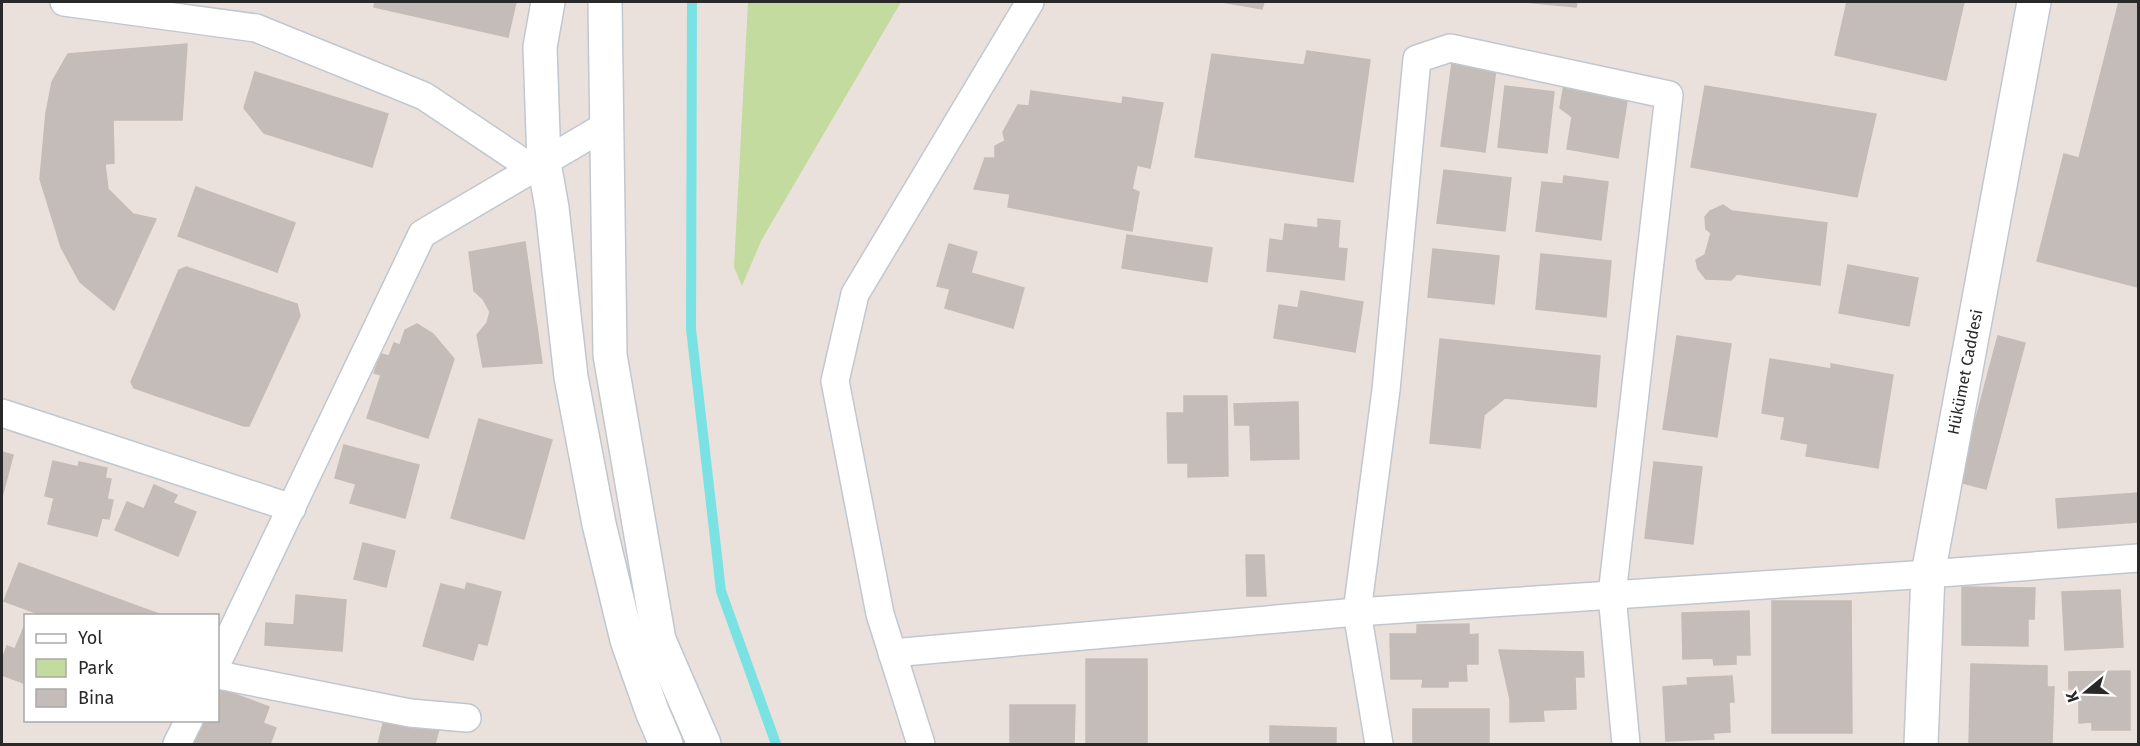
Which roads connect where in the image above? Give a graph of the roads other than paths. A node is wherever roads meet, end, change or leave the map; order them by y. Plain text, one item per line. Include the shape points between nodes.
1 (64, 2) edge
2 (548, 2) edge
3 (605, 2) edge
4 (1030, 2) edge
5 (2034, 2) edge
6 (607, 125) junction
7 (538, 166) junction
8 (2, 413) edge
9 (292, 508) junction
10 (2139, 558) edge
11 (1928, 574) junction
12 (1612, 595) junction
13 (1357, 612) junction
14 (892, 653) junction
15 (219, 659) edge
16 (219, 675) edge
17 (467, 718) dead end
18 (188, 722) edge
19 (177, 744) edge
20 (666, 744) edge
21 (704, 744) edge
22 (921, 744) edge
23 (1379, 744) edge
24 (1626, 744) edge
25 (1921, 744) edge

1 - 7 street via 256,28 424,96
2 - 7 street via 540,47
3 - 6 street
4 - 14 street via 855,294 835,381 879,614
5 - 11 street, Hükümet Caddesi
6 - 7 street
6 - 21 street via 610,355 659,640
7 - 9 street via 422,234
7 - 20 street via 552,208 571,377 599,524 627,640
8 - 9 street
9 - 15 street
10 - 11 street
11 - 12 street
11 - 25 street, Hükümet Caddesi
12 - 13 street
12 - 13 street via 1670,95 1450,48 1417,59 1386,390
12 - 24 street
13 - 14 street
13 - 23 street
14 - 22 street
16 - 17 street via 410,713
18 - 19 street

